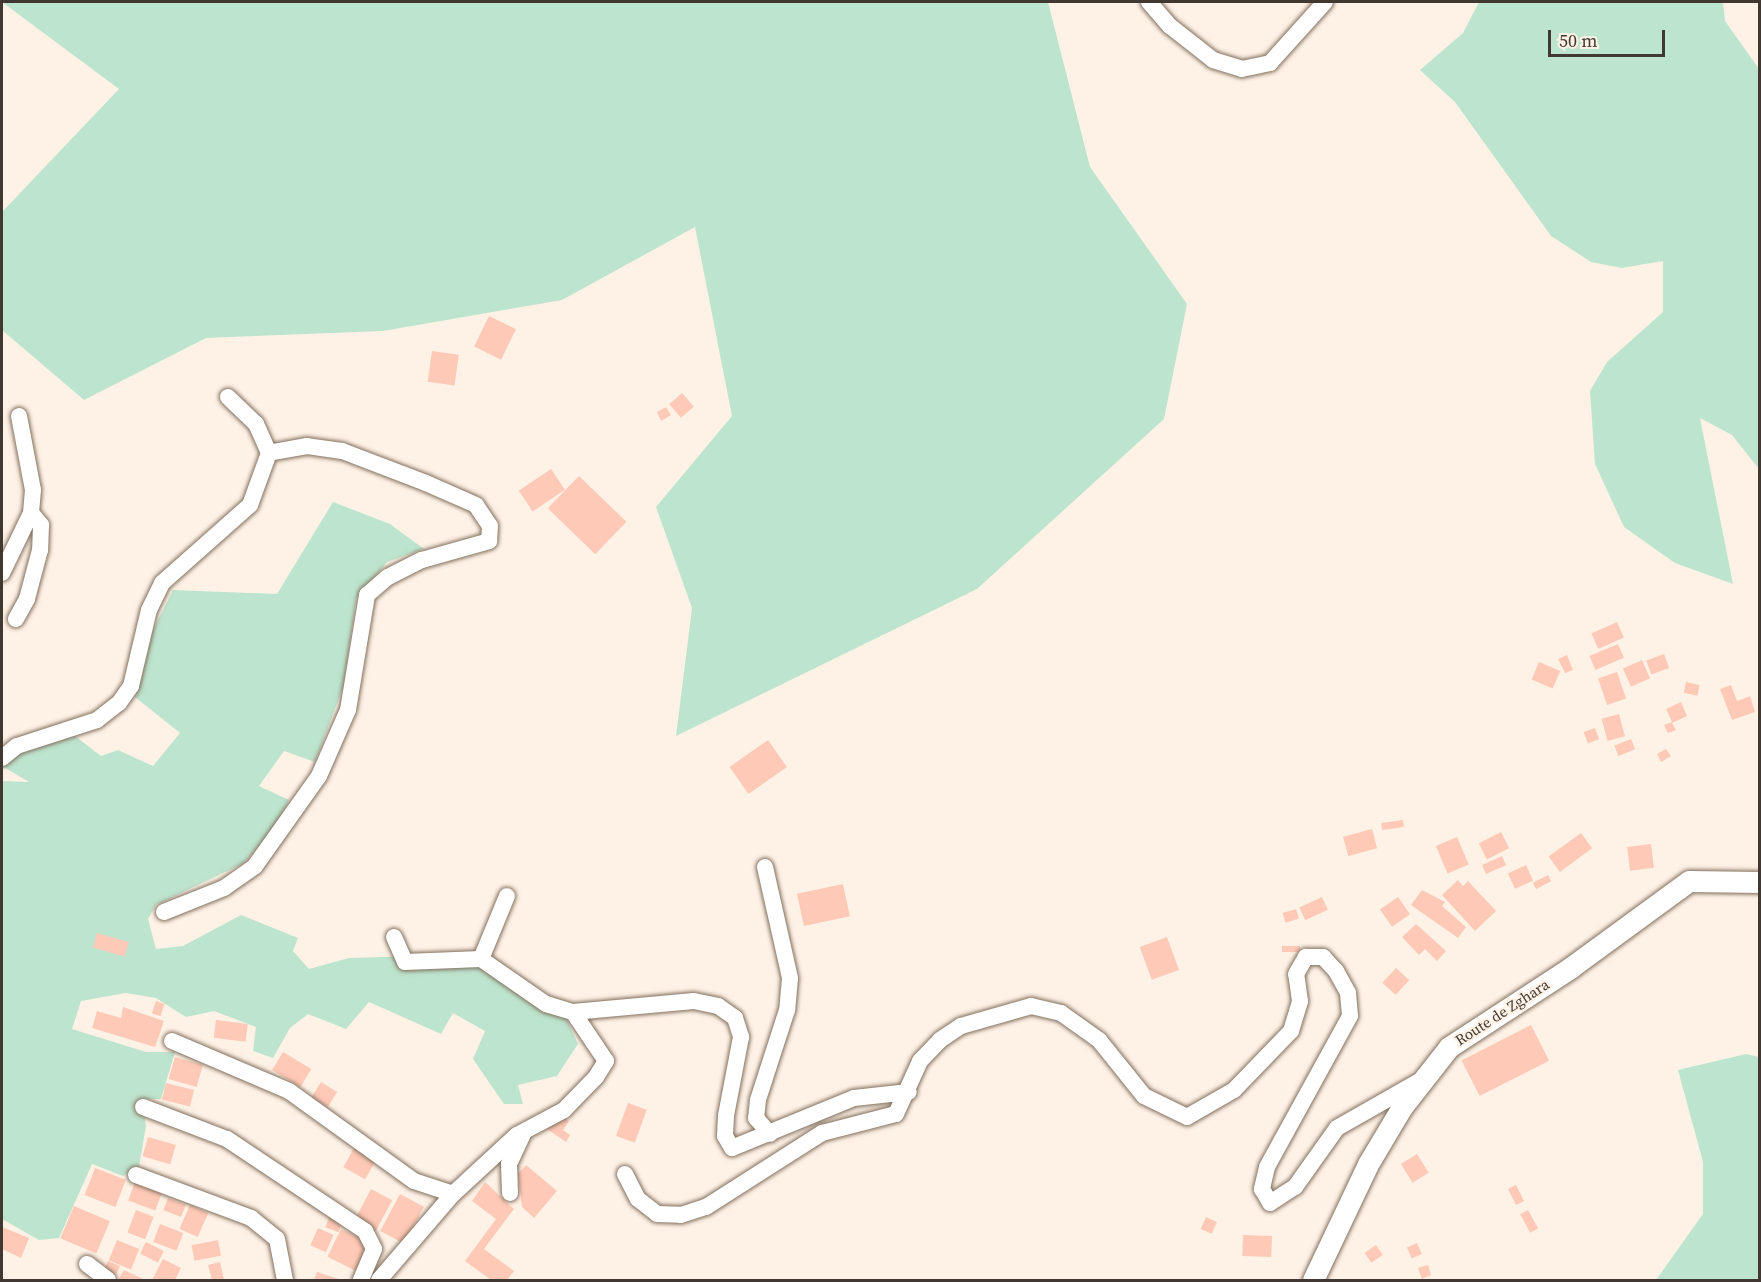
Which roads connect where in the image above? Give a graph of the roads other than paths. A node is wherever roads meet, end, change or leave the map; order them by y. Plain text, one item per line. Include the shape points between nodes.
1 (1149, 2) edge
2 (1325, 2) edge
3 (228, 398) dead end
4 (19, 416) dead end
5 (268, 453) junction
6 (31, 513) junction
7 (2, 574) edge
8 (15, 619) dead end
9 (2, 758) edge
10 (765, 867) dead end
11 (1760, 882) edge
12 (507, 897) dead end
13 (164, 912) dead end
14 (394, 937) dead end
15 (481, 959) junction
16 (573, 1011) junction
17 (172, 1041) dead end
18 (1424, 1078) junction
19 (909, 1092) junction
20 (143, 1107) dead end
21 (525, 1131) junction
22 (770, 1134) junction
23 (625, 1174) dead end
24 (136, 1175) dead end
25 (510, 1192) dead end
26 (453, 1194) junction
27 (87, 1264) dead end
28 (108, 1281) edge
29 (285, 1281) edge
30 (360, 1281) edge
31 (379, 1281) edge
32 (1313, 1281) edge

1 - 2 street via 1170,26 1213,60 1242,69 1270,63
3 - 5 street via 256,424
4 - 6 street via 33,490
5 - 9 street via 250,505 162,583 149,610 131,686 119,703 97,720 17,746
5 - 13 street via 307,446 342,451 426,483 476,505 490,526 489,541 422,560 367,595 348,710 319,776 255,866 224,888
6 - 7 street via 13,540
6 - 8 street via 41,525 39,550 27,599
10 - 22 street via 790,978 787,1010 758,1100 756,1118
11 - 18 street, Route de Zghara via 1689,881 1570,968 1449,1047
12 - 15 street
14 - 15 street via 405,962
15 - 16 street via 546,1004
16 - 21 street via 606,1060 564,1110
16 - 22 street via 694,1001 718,1006 735,1018 741,1037 725,1136 732,1148
17 - 26 street via 289,1090 414,1181
18 - 19 street via 1337,1128 1295,1187 1270,1203 1262,1189 1267,1167 1350,1016 1347,993 1336,971 1323,957 1306,957 1296,974 1300,1001 1291,1031 1234,1090 1187,1117 1144,1096 1099,1040 1061,1013 1031,1006 960,1026 940,1040 920,1061
18 - 32 street, Route de Zghara via 1368,1164
19 - 22 street via 854,1098
19 - 23 street via 897,1114 822,1133 706,1207 681,1215 657,1214 638,1199
20 - 30 street via 227,1139 365,1231 374,1249
21 - 25 street via 509,1164
21 - 26 street
24 - 29 street via 251,1218 277,1239
26 - 31 street
27 - 28 street

